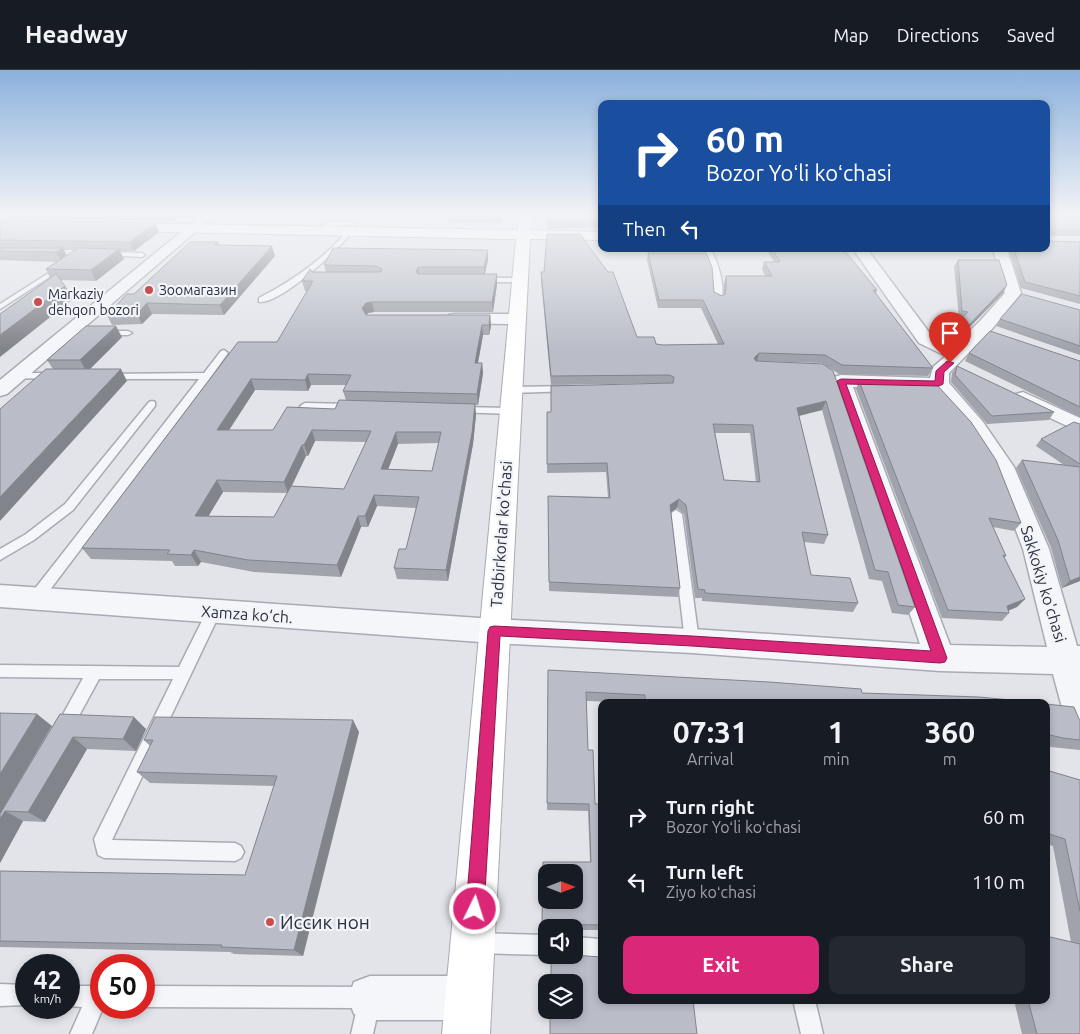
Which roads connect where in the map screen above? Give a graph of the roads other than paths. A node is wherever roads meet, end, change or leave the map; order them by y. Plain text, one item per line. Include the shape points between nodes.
1 (158, 259) edge
2 (324, 259) edge
3 (329, 259) edge
4 (522, 259) edge
5 (712, 259) edge
6 (867, 259) edge
7 (1002, 259) edge
8 (74, 260) edge
9 (322, 271) edge
10 (471, 280) edge
11 (520, 280) junction
12 (1013, 293) junction
13 (1032, 298) edge
14 (262, 300) dead end
15 (718, 300) edge
16 (0, 308) edge
17 (440, 319) edge
18 (517, 319) junction
19 (981, 329) junction
20 (98, 333) edge
21 (128, 334) dead end
22 (999, 336) edge
23 (224, 353) dead end
24 (958, 363) junction
25 (16, 376) junction
26 (64, 376) edge
27 (102, 376) edge
28 (207, 376) junction
29 (939, 384) junction
30 (580, 389) edge
31 (1004, 389) edge
32 (0, 390) edge
33 (511, 401) junction
34 (152, 404) dead end
35 (305, 406) edge
36 (360, 407) edge
37 (454, 410) edge
38 (1080, 426) edge
39 (676, 514) edge
40 (0, 555) edge
41 (0, 596) edge
42 (35, 599) junction
43 (214, 611) junction
44 (494, 631) junction
45 (692, 641) junction
46 (940, 658) junction
47 (1073, 660) edge
48 (0, 671) edge
49 (96, 672) junction
50 (183, 673) junction
51 (1080, 715) edge
52 (57, 739) edge
53 (235, 852) dead end
54 (472, 943) junction
55 (538, 945) edge
56 (583, 948) edge
57 (598, 949) edge
58 (0, 995) edge
59 (15, 995) edge
60 (155, 997) edge
61 (805, 1004) edge
62 (90, 1014) edge
63 (366, 1016) edge
64 (467, 1016) edge
65 (80, 1034) edge
66 (812, 1034) edge

1 - 25 street via 74,332
2 - 14 lane via 287,287
3 - 9 lane
4 - 11 main road, Tadbirkorlar ko'chasi
5 - 15 lane via 719,285
6 - 24 street via 925,338
7 - 12 street
8 - 16 lane
10 - 11 lane
11 - 18 main road, Tadbirkorlar ko'chasi
12 - 13 street
12 - 19 street
17 - 18 street
18 - 33 main road, Tadbirkorlar ko'chasi
19 - 22 street
19 - 24 street
20 - 21 lane
23 - 28 lane
24 - 29 street via 940,371
25 - 26 lane
25 - 32 street
27 - 28 lane
28 - 42 lane
29 - 46 street via 838,379
29 - 47 street, Sakkokiy ko'chasi via 976,426 1003,466 1036,549
30 - 33 lane
31 - 38 street
33 - 37 lane
33 - 44 main road, Tadbirkorlar ko'chasi
34 - 40 lane via 69,507 30,538
35 - 36 lane
39 - 45 lane
41 - 42 street, Xamza ko‘ch.
42 - 43 street, Xamza ko‘ch.
43 - 44 street, Xamza ko‘ch.
43 - 50 lane
44 - 45 street, Xamza ko‘ch.
44 - 54 main road, Tadbirkorlar ko'chasi
45 - 46 street, Xamza ko‘ch.
46 - 47 street, Xamza ko‘ch.
47 - 51 street, Sakkokiy ko'chasi
48 - 49 lane
49 - 50 lane
49 - 52 lane
50 - 53 lane via 108,826 103,839 104,849
54 - 55 lane
54 - 64 main road, Tadbirkorlar ko'chasi
56 - 57 lane
58 - 59 lane
60 - 63 lane
61 - 66 lane
62 - 65 lane
63 - 64 street

